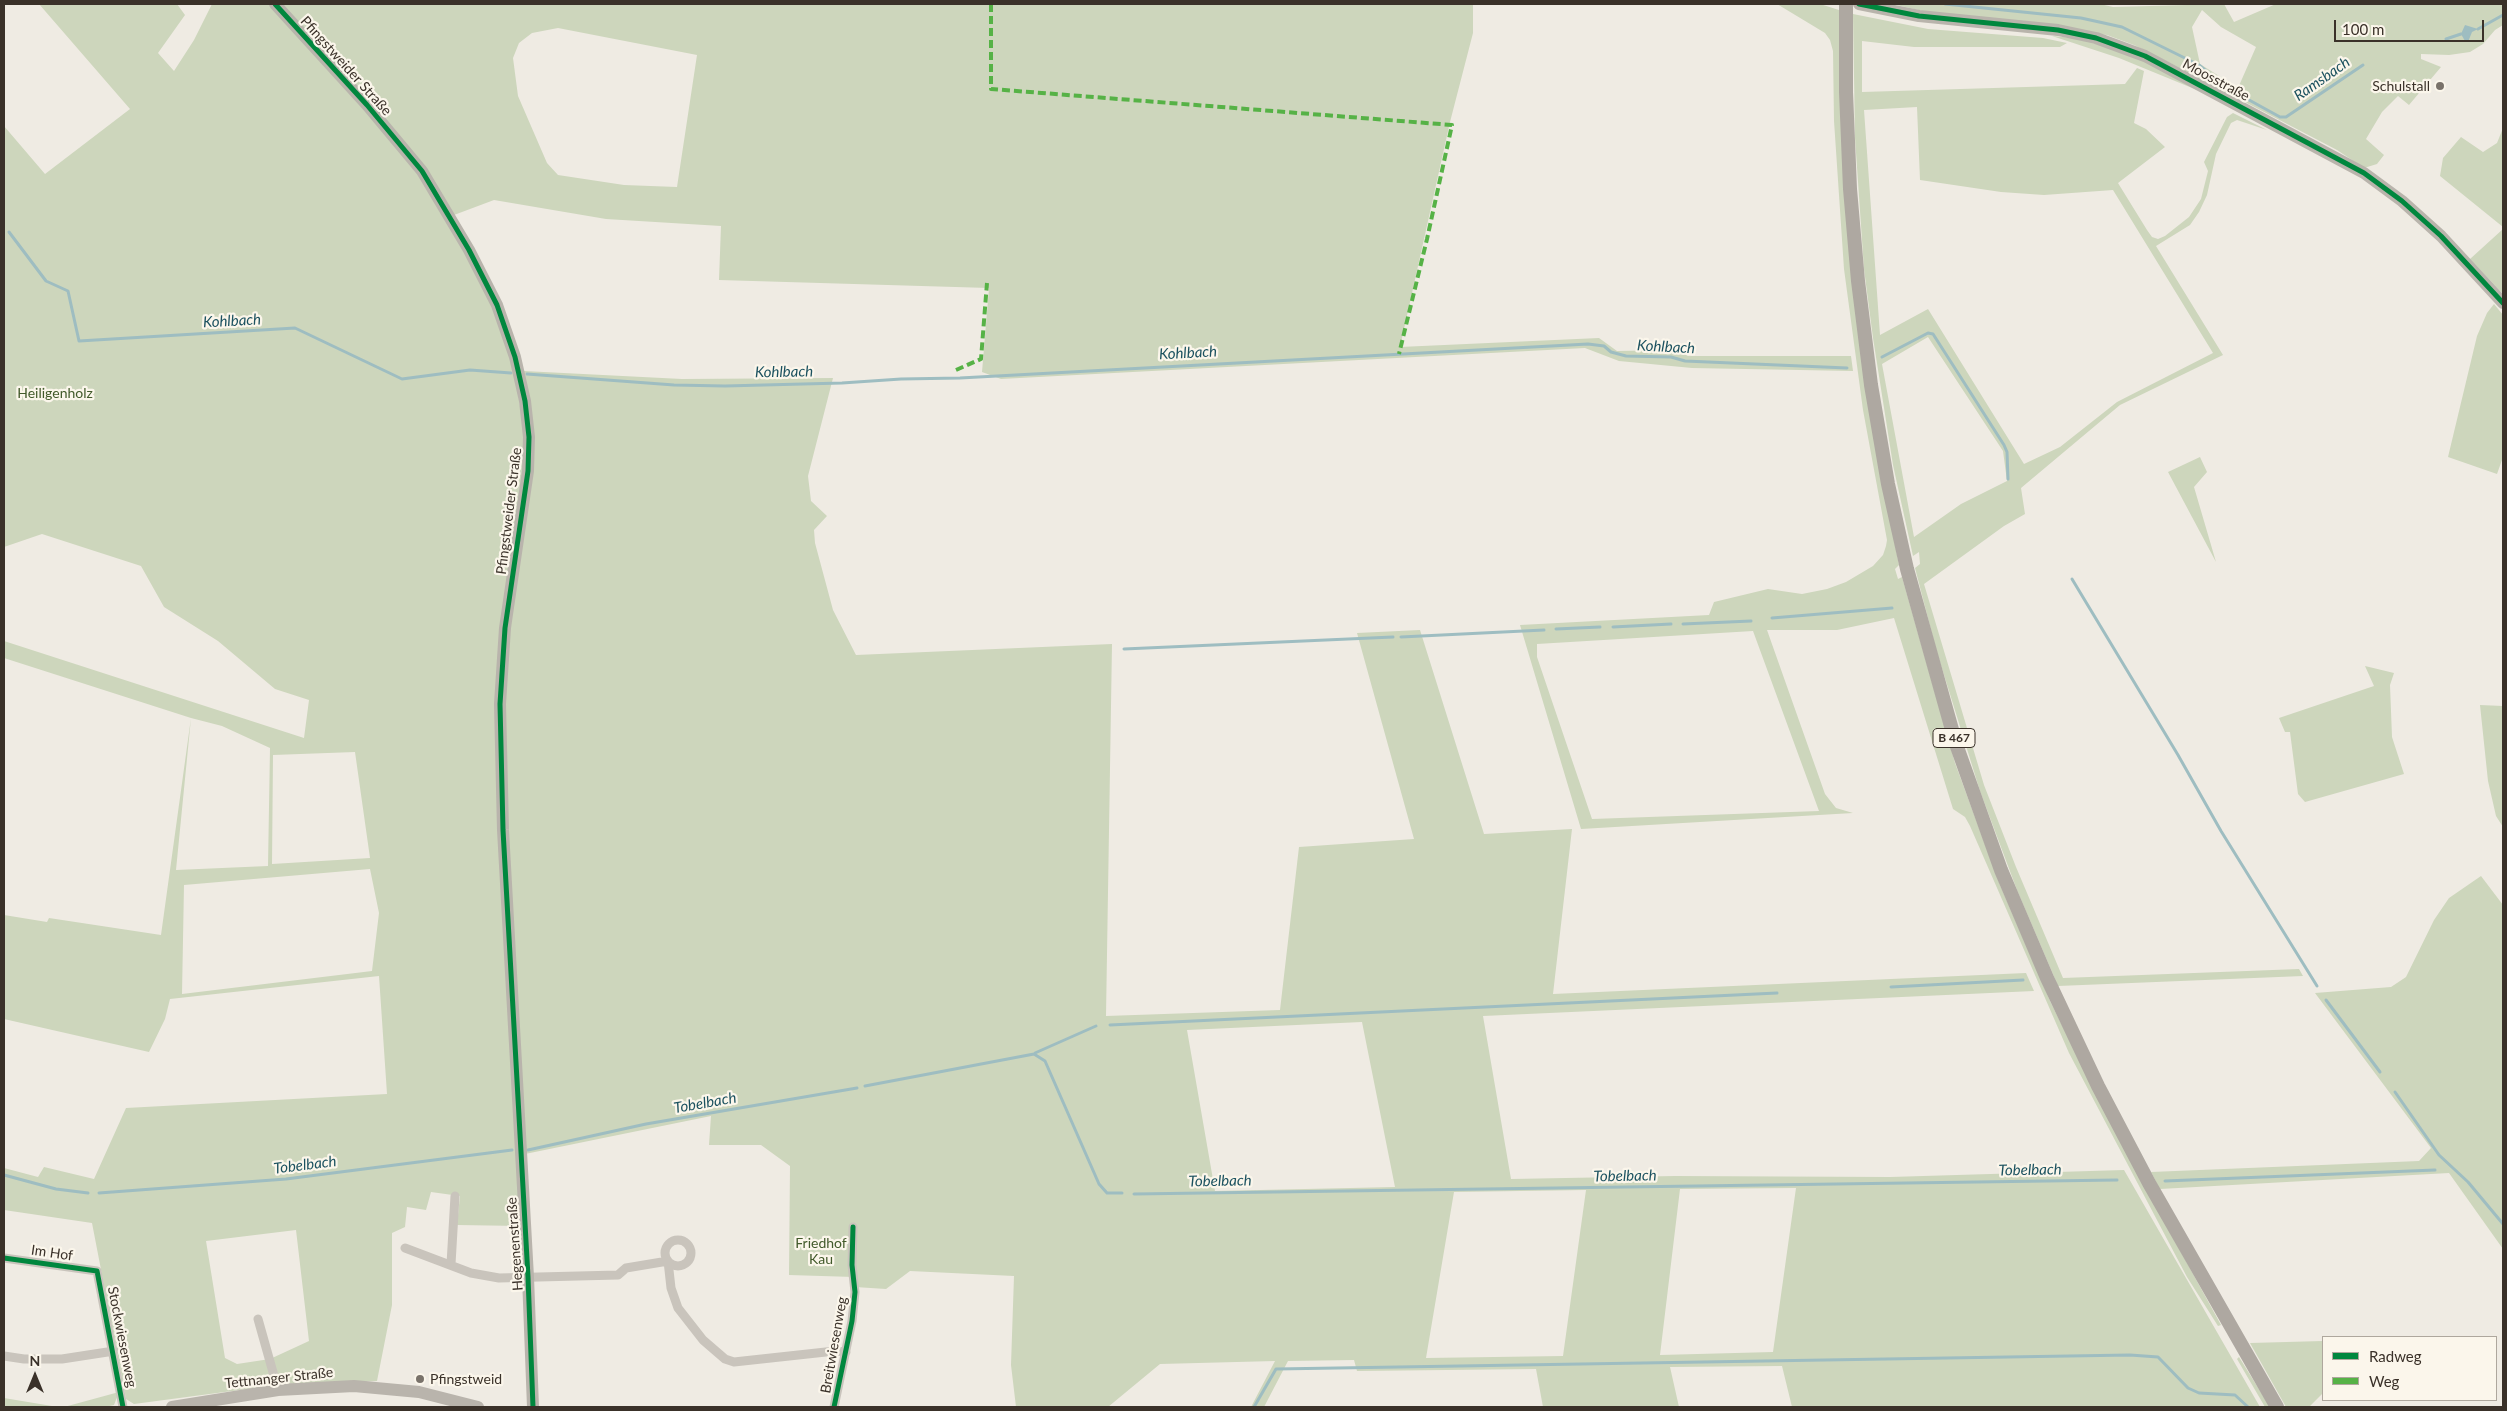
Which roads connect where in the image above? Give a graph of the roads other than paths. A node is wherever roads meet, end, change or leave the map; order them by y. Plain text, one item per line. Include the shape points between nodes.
1 (275, 4) edge
2 (1846, 4) edge
3 (1859, 4) edge
4 (2503, 303) edge
5 (517, 1079) joint
6 (455, 1196) dead end
7 (853, 1227) dead end
8 (404, 1248) dead end
9 (4, 1258) edge
10 (451, 1264) junction
11 (97, 1271) joint
12 (528, 1277) junction
13 (258, 1319) dead end
14 (114, 1351) junction
15 (846, 1352) junction
16 (4, 1356) edge
17 (278, 1390) junction
18 (124, 1407) edge
19 (172, 1407) edge
20 (478, 1407) edge
21 (533, 1407) edge
22 (834, 1407) edge
23 (2278, 1407) edge

1 - 5 street, Pfingstweider Straße via 422,171 482,276 515,358 528,419 529,454 505,628 500,694 503,830
2 - 23 main road, B 467 via 1850,189 1871,385 1907,569 1956,744 2004,879 2094,1078 2149,1183
3 - 4 street, Moosstraße via 1951,20 2058,30 2096,38 2145,56 2364,173 2441,236
5 - 12 street, Hegenenstraße
6 - 10 street
7 - 15 street, Breitwiesenweg via 855,1292
8 - 10 street
9 - 11 street, Im Hof
10 - 12 street via 471,1273 499,1278
11 - 14 street, Stockwiesenweg
12 - 15 street, Hegenenstraße via 618,1275 626,1268 668,1261 671,1288 678,1308 703,1340 725,1359 734,1362
12 - 21 street, Hegenenstraße
13 - 17 street
14 - 16 street via 62,1358
14 - 18 street, Stockwiesenweg
15 - 22 street, Breitwiesenweg
17 - 19 street, Tettnanger Straße
17 - 20 street, Tettnanger Straße via 354,1386 382,1388 434,1395

